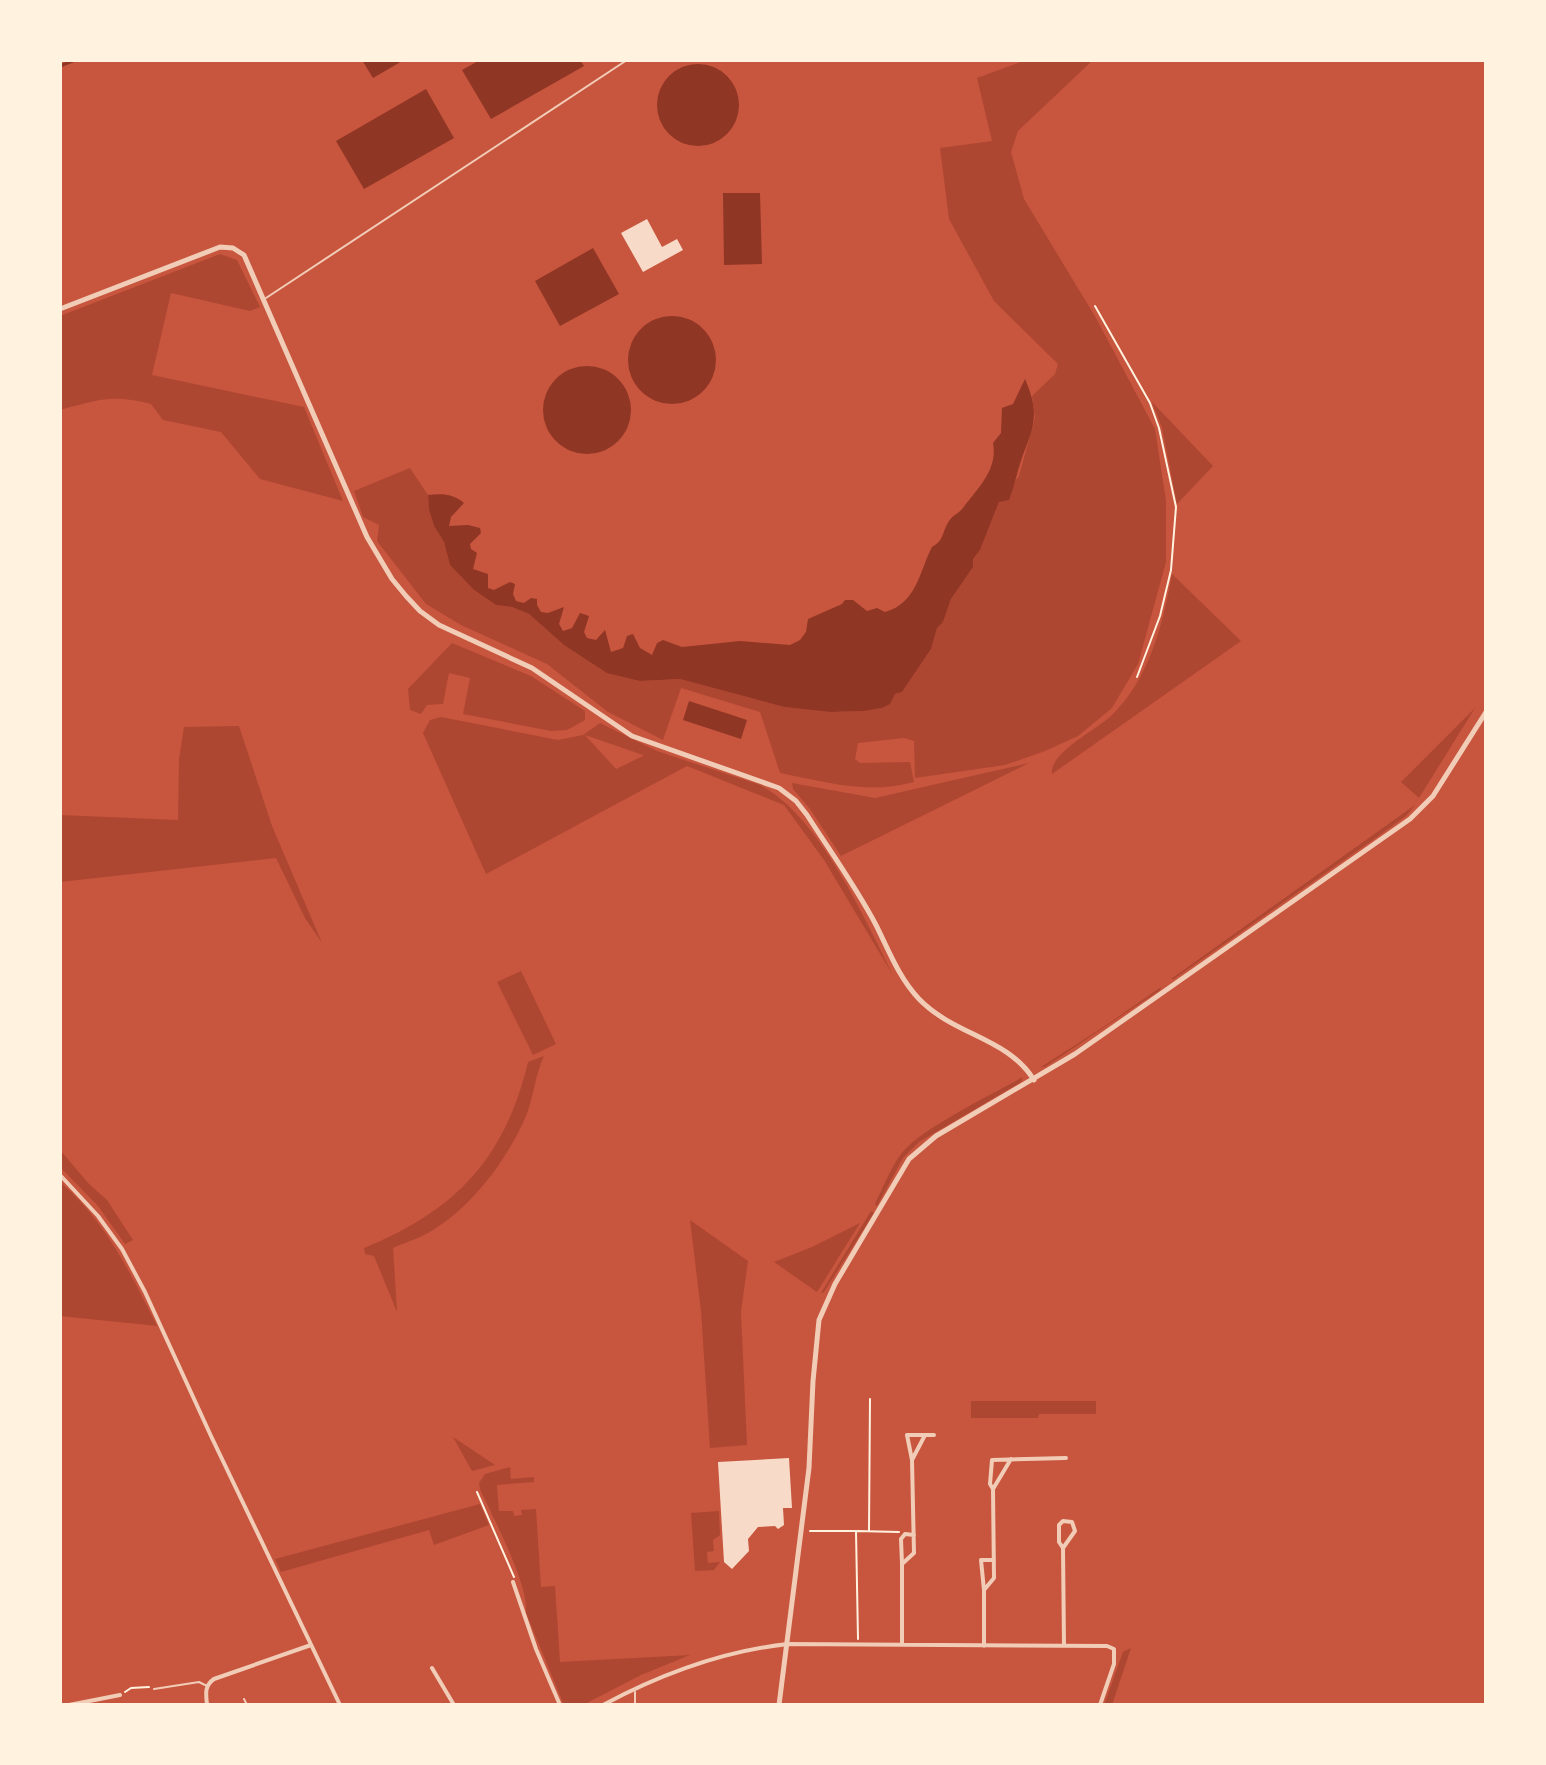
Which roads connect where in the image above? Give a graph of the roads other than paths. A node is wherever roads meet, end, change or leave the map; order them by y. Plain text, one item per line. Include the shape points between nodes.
1 (627, 60) edge
2 (265, 299) junction
3 (60, 309) edge
4 (1486, 712) edge
5 (1034, 1080) junction
6 (60, 1175) edge
7 (925, 1435) junction
8 (934, 1435) dead end
9 (1066, 1458) dead end
10 (1011, 1459) junction
11 (912, 1460) junction
12 (993, 1489) junction
13 (914, 1535) junction
14 (1063, 1548) junction
15 (994, 1560) junction
16 (902, 1564) junction
17 (513, 1582) road end
18 (984, 1590) junction
19 (788, 1644) junction
20 (311, 1645) junction
21 (902, 1645) junction
22 (984, 1646) junction
23 (1064, 1646) junction
24 (432, 1668) dead end
25 (207, 1686) junction
26 (154, 1689) road end
27 (635, 1690) junction
28 (120, 1695) road end
29 (244, 1699) dead end
30 (69, 1705) edge
31 (207, 1705) edge
32 (247, 1705) edge
33 (340, 1705) edge
34 (454, 1705) edge
35 (560, 1705) edge
36 (603, 1705) edge
37 (635, 1705) edge
38 (779, 1705) edge
39 (1100, 1705) edge

1 - 2 lane
2 - 3 street via 244,255 220,247
2 - 5 street via 367,537 392,579 420,611 532,668 632,736 779,788 807,815 920,1000 958,1029 1009,1052
4 - 5 street via 1433,796 1410,819
5 - 19 street via 936,1136 909,1159 825,1302 816,1335 811,1447
6 - 20 street via 122,1249 145,1292
7 - 8 street
7 - 11 street
7 - 11 street via 907,1435
9 - 10 street
10 - 12 street
10 - 12 street via 990,1461
11 - 13 street
12 - 15 street
13 - 16 street via 914,1553
13 - 16 street via 901,1539
14 - 14 street via 1059,1525 1072,1522 1075,1531
14 - 23 street
15 - 18 street via 994,1578
15 - 18 street via 981,1560
16 - 21 street
17 - 35 street
18 - 22 street
19 - 21 street
19 - 27 street via 719,1656
19 - 38 street
20 - 25 street
20 - 33 street
21 - 22 street
22 - 23 street
23 - 39 street via 1114,1649
24 - 34 street
25 - 26 lane via 199,1682
25 - 31 street
27 - 36 street
27 - 37 lane
28 - 30 street
29 - 32 lane

